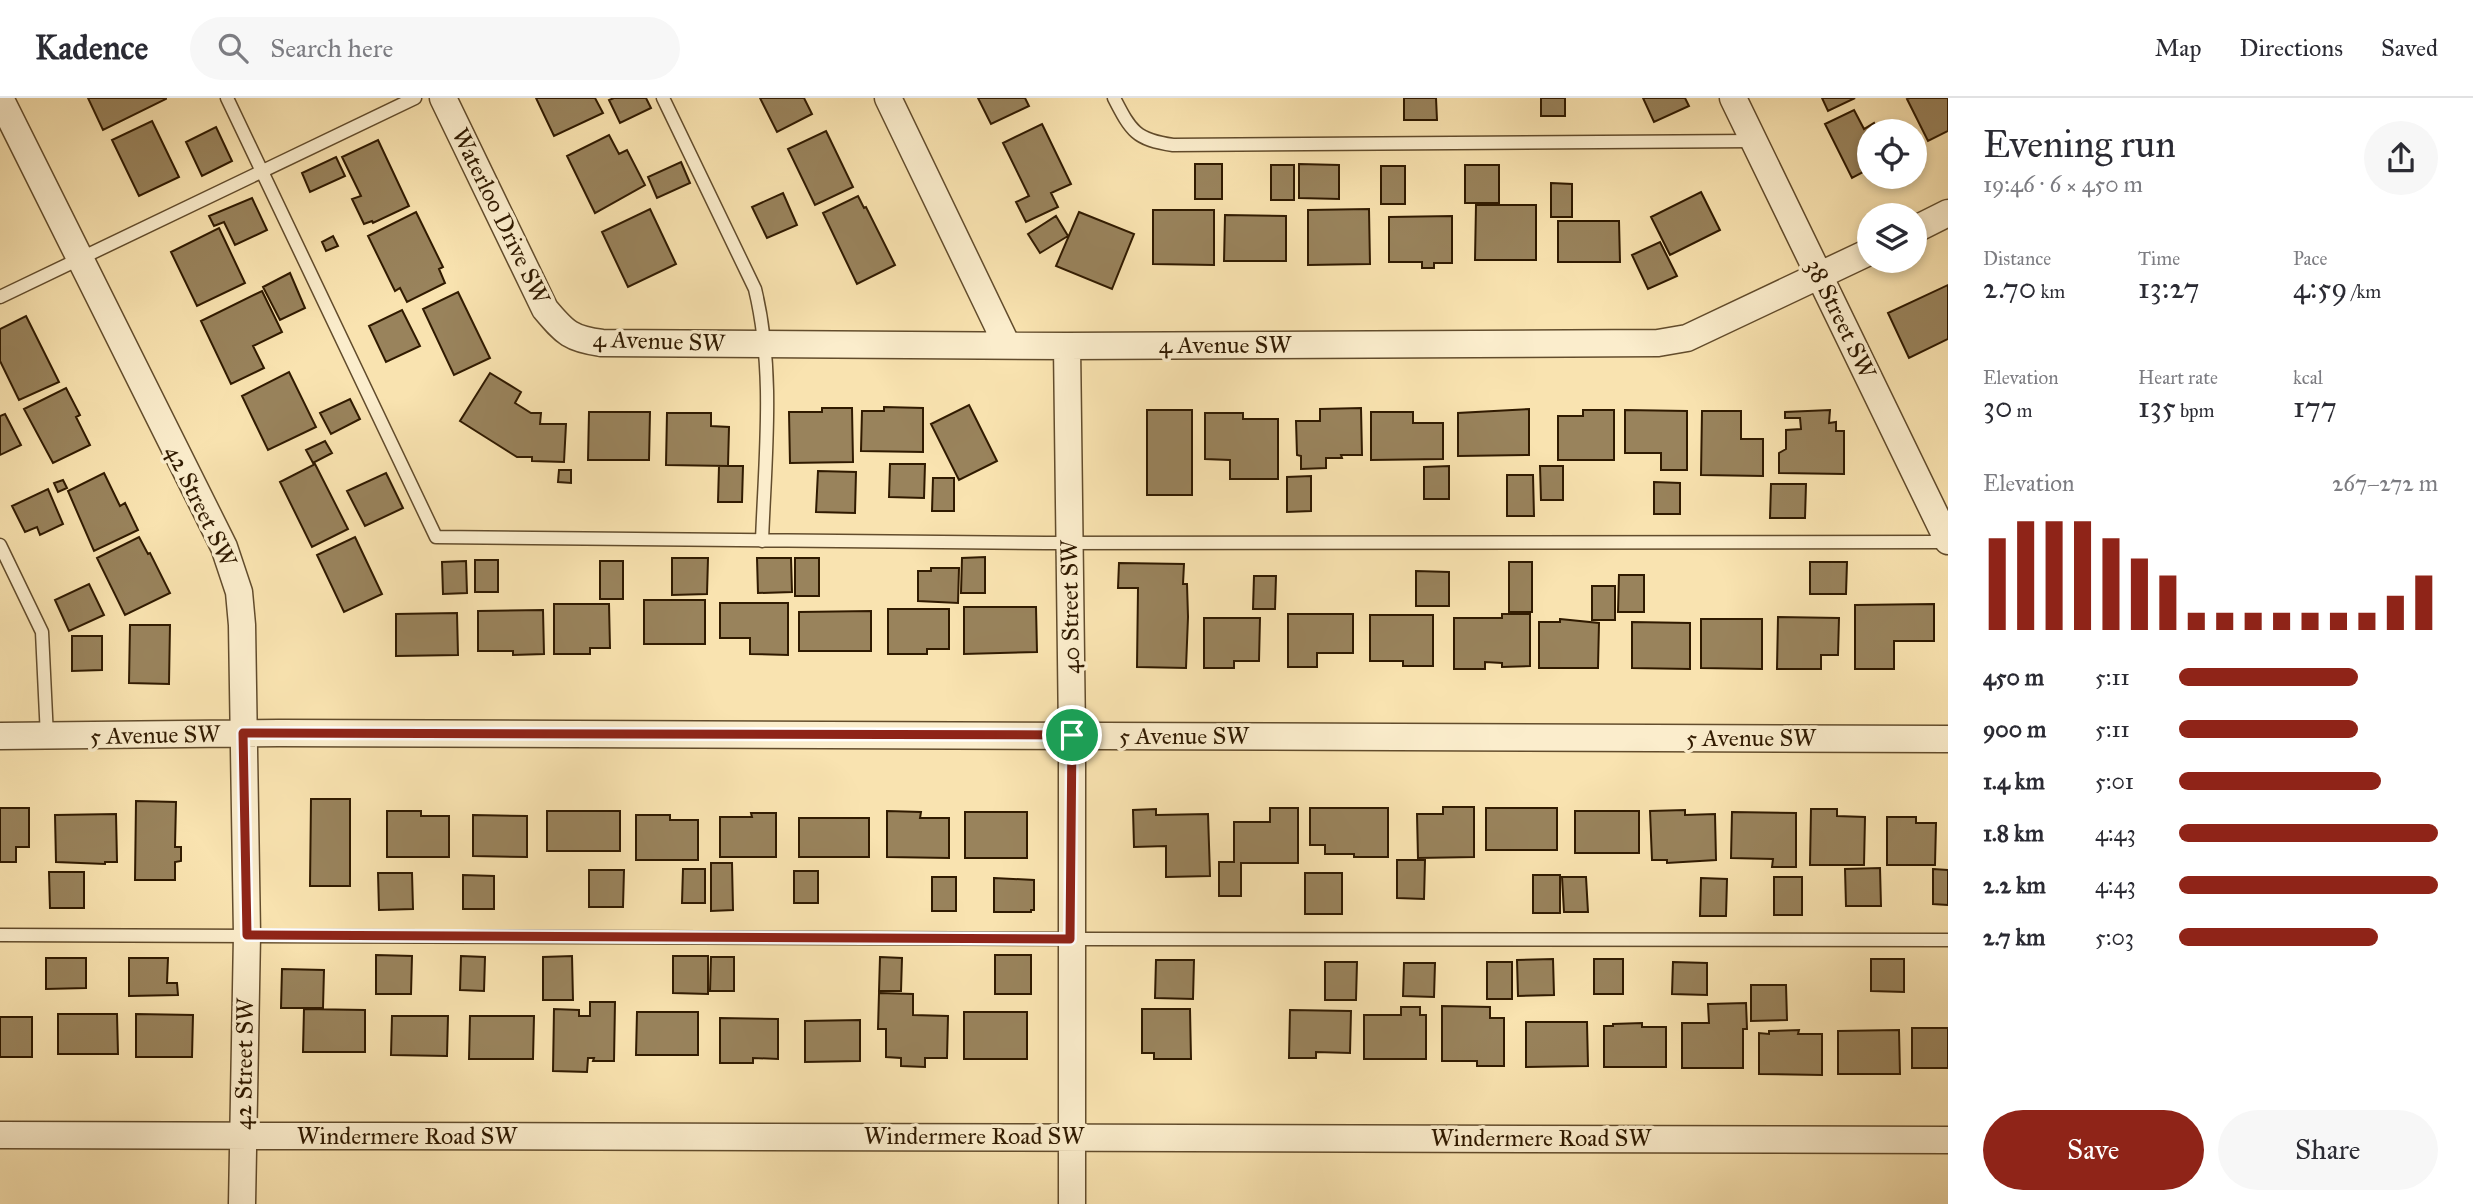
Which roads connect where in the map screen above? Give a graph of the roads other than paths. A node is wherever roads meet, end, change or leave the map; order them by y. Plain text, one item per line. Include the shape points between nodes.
1 (0, 98) edge
2 (227, 98) edge
3 (415, 98) edge
4 (443, 98) edge
5 (663, 98) edge
6 (888, 98) edge
7 (1114, 98) edge
8 (1733, 98) edge
9 (1754, 141) junction
10 (264, 172) junction
11 (1948, 213) edge
12 (1927, 223) edge
13 (1857, 258) edge
14 (79, 259) junction
15 (1820, 276) junction
16 (0, 297) edge
17 (564, 332) joint
18 (765, 343) junction
19 (1007, 345) junction
20 (1067, 346) junction
21 (762, 541) junction
22 (1948, 542) edge
23 (1069, 543) junction
24 (0, 545) edge
25 (243, 733) junction
26 (1072, 735) junction
27 (0, 736) edge
28 (47, 737) junction
29 (1948, 739) edge
30 (0, 935) edge
31 (247, 935) junction
32 (1070, 939) junction
33 (1948, 940) edge
34 (0, 1135) edge
35 (242, 1136) junction
36 (1072, 1136) junction
37 (1948, 1140) edge
38 (242, 1204) edge
39 (1072, 1204) edge

1 - 14 street, 42 Street SW
2 - 10 lane
3 - 10 lane
4 - 17 street, Waterloo Drive SW via 545,309
5 - 18 lane via 755,289
6 - 19 street
7 - 9 lane via 1135,133 1173,145
8 - 9 street, 38 Street SW
9 - 15 street, 38 Street SW
10 - 14 lane
10 - 21 lane via 436,537
11 - 12 street
13 - 15 street, 4 Avenue SW
14 - 16 lane
14 - 25 street, 42 Street SW via 232,569 243,625
15 - 20 street, 4 Avenue SW via 1688,338 1658,343
15 - 22 street, 38 Street SW
17 - 18 street, 4 Avenue SW via 602,343
18 - 19 street, 4 Avenue SW
18 - 21 lane
19 - 20 street, 4 Avenue SW
20 - 23 street, 40 Street SW
21 - 23 lane
22 - 23 lane
23 - 26 street, 40 Street SW
24 - 28 lane via 42,632
25 - 26 street, 5 Avenue SW
25 - 28 street, 5 Avenue SW
25 - 31 street, 42 Street SW
26 - 29 street, 5 Avenue SW
26 - 32 street, 40 Street SW
27 - 28 street, 5 Avenue SW
30 - 31 lane
31 - 32 lane
31 - 35 street, 42 Street SW
32 - 33 lane
32 - 36 street, 40 Street SW
34 - 35 street, Windermere Road SW
35 - 36 street, Windermere Road SW
35 - 38 street, 42 Street SW
36 - 37 street, Windermere Road SW
36 - 39 street, 40 Street SW

